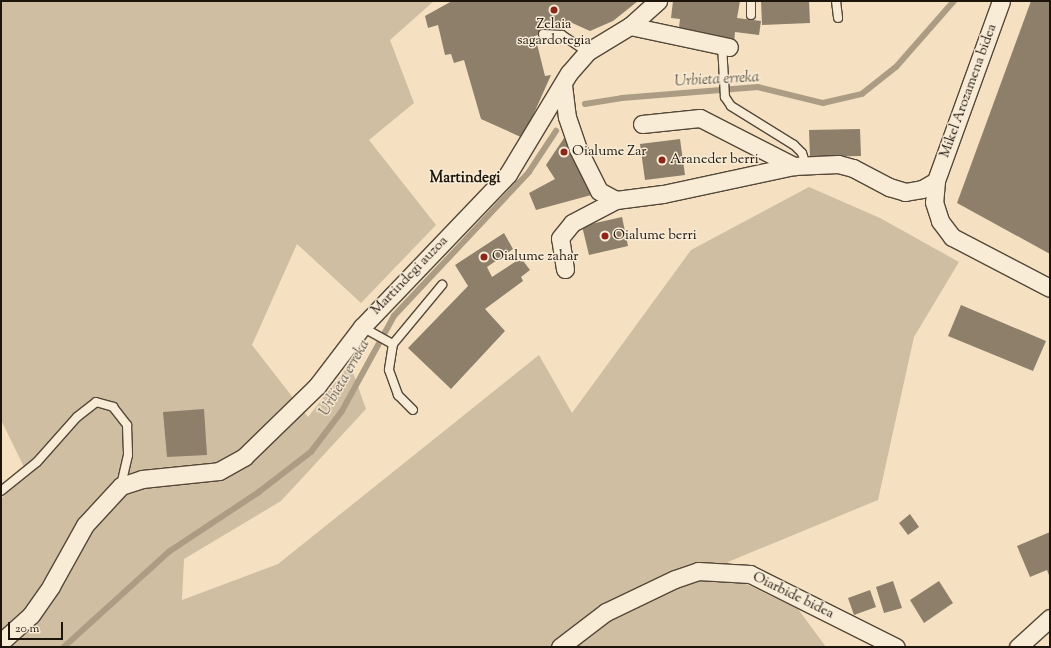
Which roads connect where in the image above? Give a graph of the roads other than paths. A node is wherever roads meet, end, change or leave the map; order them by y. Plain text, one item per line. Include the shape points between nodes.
1 (658, 1) edge
2 (751, 1) edge
3 (836, 1) edge
4 (1001, 1) edge
5 (751, 15) dead end
6 (838, 18) dead end
7 (630, 26) junction
8 (543, 34) dead end
9 (726, 46) joint
10 (587, 52) junction
11 (563, 85) junction
12 (642, 124) dead end
13 (800, 165) junction
14 (936, 181) junction
15 (616, 200) junction
16 (565, 269) dead end
17 (442, 285) dead end
18 (1050, 288) edge
19 (367, 330) junction
20 (391, 343) junction
21 (413, 410) dead end
22 (121, 486) junction
23 (1, 491) edge
24 (1050, 618) edge
25 (1, 642) edge
26 (560, 647) edge
27 (896, 647) edge
28 (1018, 647) edge

1 - 7 street, Martindegi auzoa
2 - 5 lane
3 - 6 lane
4 - 14 street, Mikel Arozamena bidea
7 - 9 street
7 - 10 street, Martindegi auzoa
8 - 10 lane via 562,35
9 - 13 lane via 725,97 731,106 794,145 802,153
10 - 11 street, Martindegi auzoa via 569,73
11 - 15 street via 567,117 578,149 599,191
11 - 19 street, Martindegi auzoa via 508,174
12 - 13 street via 700,118
13 - 14 street via 838,164 854,168 889,187 905,192 922,189
13 - 15 street via 664,194
14 - 18 street, Mikel Arozamena bidea via 936,212 952,237
15 - 16 street via 572,223 560,238
17 - 20 lane
19 - 20 lane
19 - 22 street, Martindegi auzoa via 317,386 244,457 219,471 142,479
20 - 21 lane via 388,370 398,395
22 - 23 lane, Martindegi auzoa via 128,455 127,424 113,407 96,402 76,417 37,462
22 - 25 street, Martindegi auzoa via 85,525 31,615
24 - 28 street
26 - 27 street, Oiarbide bidea via 606,612 675,579 698,571 750,574

